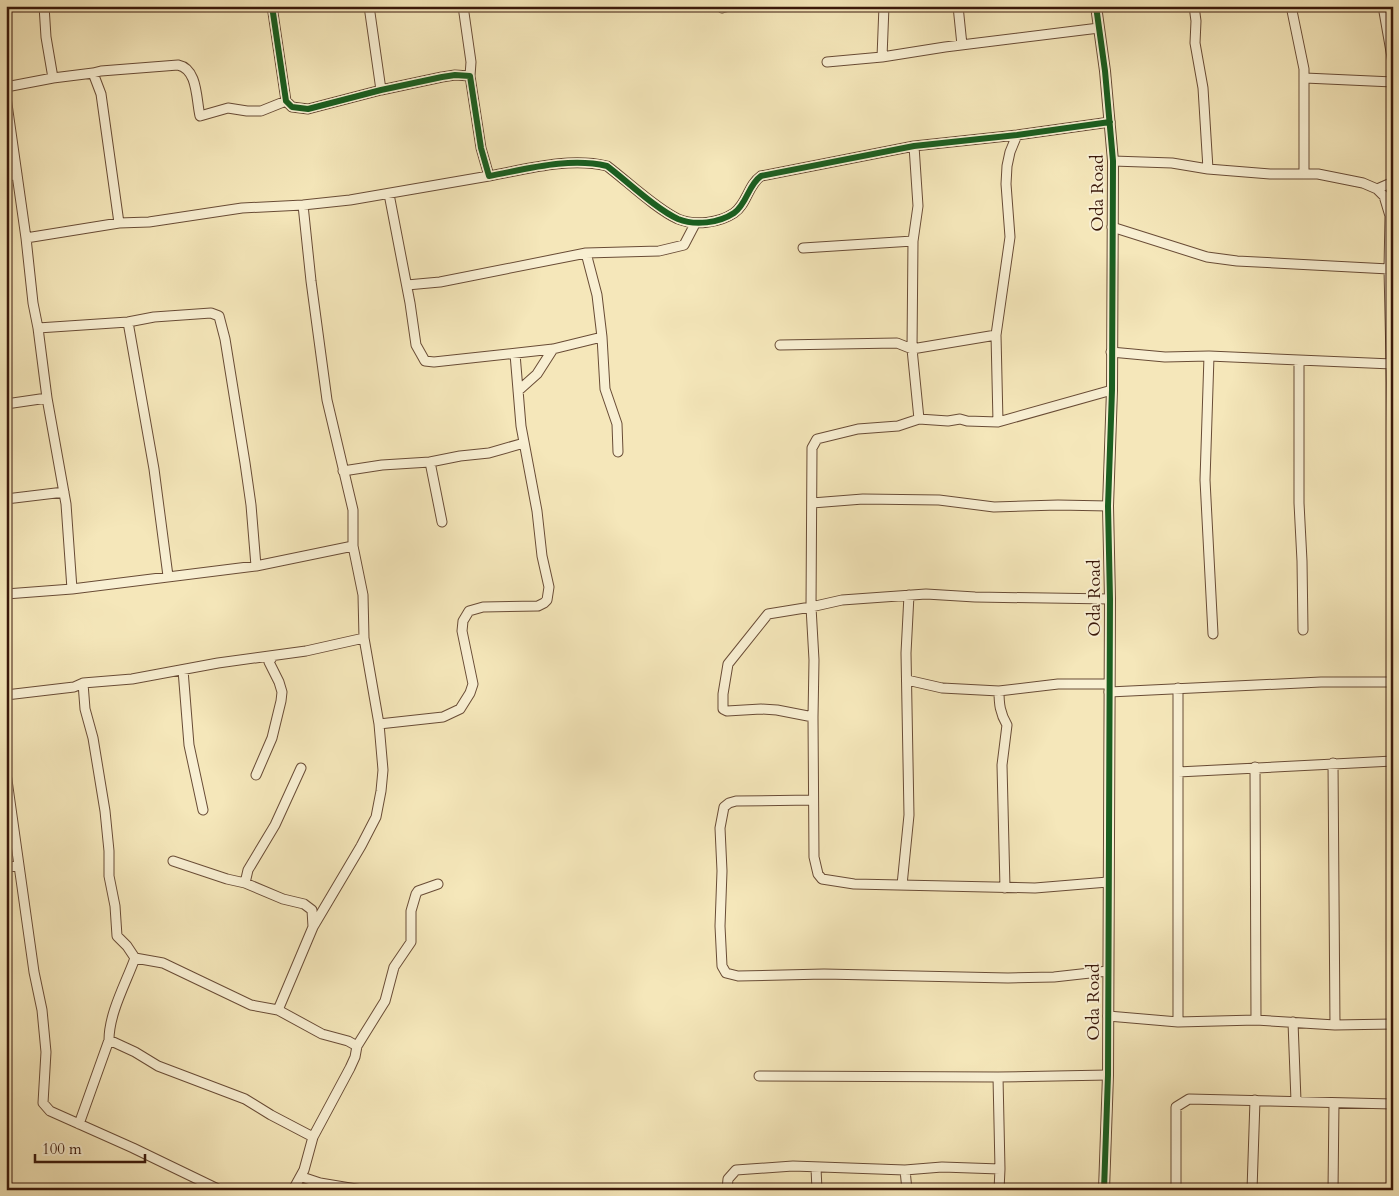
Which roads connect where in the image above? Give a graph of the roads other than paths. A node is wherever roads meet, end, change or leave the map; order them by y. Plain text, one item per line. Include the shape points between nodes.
1 (44, 6) edge
2 (272, 6) edge
3 (369, 6) edge
4 (463, 6) edge
5 (884, 6) edge
6 (958, 6) edge
7 (1096, 6) edge
8 (1194, 6) edge
9 (1291, 6) edge
10 (1383, 6) edge
11 (1099, 28) junction
12 (962, 45) junction
13 (882, 57) junction
14 (827, 62) dead end
15 (1393, 64) edge
16 (94, 73) junction
17 (470, 76) junction
18 (54, 78) junction
19 (1305, 78) junction
20 (1389, 82) edge
21 (6, 88) edge
22 (380, 90) junction
23 (6, 97) edge
24 (286, 101) junction
25 (1110, 122) junction
26 (1017, 135) junction
27 (914, 146) junction
28 (1113, 161) junction
29 (1208, 169) junction
30 (1304, 173) junction
31 (17, 174) junction
32 (6, 176) edge
33 (490, 176) junction
34 (1393, 182) edge
35 (1377, 188) junction
36 (389, 194) junction
37 (303, 205) junction
38 (119, 223) junction
39 (695, 224) junction
40 (1112, 227) junction
41 (26, 238) junction
42 (913, 241) junction
43 (803, 248) dead end
44 (586, 253) junction
45 (1389, 270) junction
46 (406, 285) junction
47 (128, 322) junction
48 (38, 328) junction
49 (602, 336) junction
50 (996, 336) junction
51 (780, 345) dead end
52 (553, 349) junction
53 (912, 349) junction
54 (1111, 352) junction
55 (514, 354) junction
56 (1209, 356) junction
57 (1299, 361) junction
58 (1392, 364) edge
59 (1112, 390) junction
60 (518, 391) junction
61 (47, 398) junction
62 (6, 404) edge
63 (918, 419) junction
64 (998, 422) junction
65 (524, 443) junction
66 (1393, 451) edge
67 (618, 452) dead end
68 (430, 462) junction
69 (343, 471) junction
70 (1393, 474) edge
71 (64, 492) junction
72 (6, 498) edge
73 (1393, 501) edge
74 (812, 503) junction
75 (1108, 506) junction
76 (442, 522) dead end
77 (353, 546) junction
78 (256, 566) junction
79 (168, 576) junction
80 (72, 589) junction
81 (6, 594) edge
82 (908, 596) junction
83 (1110, 599) junction
84 (1393, 600) edge
85 (811, 607) junction
86 (1393, 614) edge
87 (1303, 630) dead end
88 (1212, 634) dead end
89 (364, 638) junction
90 (272, 656) junction
91 (183, 670) junction
92 (907, 680) junction
93 (1393, 682) edge
94 (83, 683) junction
95 (1109, 688) junction
96 (1178, 688) junction
97 (1000, 691) junction
98 (6, 695) edge
99 (813, 718) junction
100 (379, 724) junction
101 (1393, 761) edge
102 (1332, 763) junction
103 (301, 768) dead end
104 (1255, 768) junction
105 (1178, 772) junction
106 (6, 773) edge
107 (256, 775) dead end
108 (7, 786) edge
109 (813, 800) junction
110 (203, 810) dead end
111 (173, 862) dead end
112 (19, 866) junction
113 (6, 867) edge
114 (1108, 882) junction
115 (245, 883) junction
116 (438, 884) dead end
117 (902, 885) junction
118 (1005, 888) junction
119 (313, 927) junction
120 (135, 958) junction
121 (1108, 971) junction
122 (278, 1010) junction
123 (1108, 1016) junction
124 (1256, 1020) junction
125 (1178, 1022) junction
126 (1293, 1022) junction
127 (1393, 1024) edge
128 (1335, 1025) junction
129 (109, 1040) junction
130 (358, 1046) junction
131 (1108, 1075) junction
132 (759, 1076) dead end
133 (998, 1077) junction
134 (1256, 1100) junction
135 (1296, 1101) junction
136 (1334, 1103) junction
137 (1393, 1104) edge
138 (79, 1124) junction
139 (313, 1137) junction
140 (816, 1168) junction
141 (1000, 1169) junction
142 (905, 1170) junction
143 (302, 1177) junction
144 (320, 1186) edge
145 (220, 1190) edge
146 (293, 1190) edge
147 (362, 1190) edge
148 (727, 1190) edge
149 (817, 1190) edge
150 (907, 1190) edge
151 (999, 1190) edge
152 (1104, 1190) edge
153 (1176, 1190) edge
154 (1252, 1190) edge
155 (1333, 1190) edge

1 - 18 street
2 - 24 street
3 - 22 street
4 - 17 street
5 - 13 street
6 - 12 street
7 - 11 street, Oda Road
8 - 29 street
9 - 19 street
10 - 15 street
11 - 12 street
11 - 25 street, Oda Road
12 - 13 street
13 - 14 street
15 - 20 street
16 - 18 street
16 - 24 street via 184,66 194,83 200,116 228,108 261,111
16 - 38 street via 101,94
17 - 22 street via 455,75
17 - 33 street via 481,148
18 - 21 street
19 - 20 street
19 - 30 street
22 - 24 street via 308,109 292,108
23 - 31 street
25 - 26 street
25 - 28 street, Oda Road
26 - 27 street
26 - 50 street via 1010,152 1006,184 1010,237
27 - 39 street via 761,176 735,212 724,218
27 - 42 street via 918,206
28 - 29 street via 1172,163
28 - 40 street, Oda Road
29 - 30 street
30 - 35 street via 1353,180
31 - 32 street
31 - 41 street
33 - 36 street
33 - 39 street via 544,166 593,162 607,166 678,219
34 - 35 street
35 - 45 street via 1384,196 1390,216
36 - 37 street
36 - 46 street
37 - 38 street via 242,208 149,222
37 - 69 street via 327,400
38 - 41 street
39 - 44 street via 684,245 659,251
40 - 45 street via 1207,257
40 - 54 street, Oda Road
41 - 48 street
42 - 43 street
42 - 53 street
44 - 46 street via 440,282
44 - 49 street via 597,295
45 - 58 street
46 - 55 street via 416,345 425,361
47 - 48 street
47 - 78 street via 211,313 219,316 245,463
47 - 79 street via 154,469
48 - 61 street
49 - 52 street
49 - 67 street via 605,389 617,424
50 - 53 street
50 - 64 street
51 - 53 street via 898,343
52 - 55 street
52 - 60 street via 537,374
53 - 63 street
54 - 56 street via 1165,357
54 - 59 street, Oda Road
55 - 60 street
56 - 57 street
56 - 88 street via 1205,480
57 - 58 street
57 - 87 street
58 - 66 street
59 - 64 street
59 - 75 street, Oda Road
60 - 65 street
61 - 62 street
61 - 71 street
63 - 64 street
63 - 74 street via 898,426 858,429 818,439 812,448
65 - 68 street via 489,453
65 - 100 street via 548,580 547,600 538,606 483,607 470,611 463,621 462,631 473,684 460,709 443,717
68 - 69 street via 382,464
68 - 76 street
69 - 77 street via 353,510
70 - 73 street
71 - 72 street
71 - 80 street
74 - 75 street via 863,499 939,500 994,507
74 - 85 street
75 - 83 street, Oda Road
77 - 78 street
77 - 89 street via 363,595
78 - 79 street
79 - 80 street
80 - 81 street
82 - 83 street
82 - 85 street via 842,600
82 - 92 street
83 - 95 street, Oda Road
84 - 86 street
85 - 99 street
85 - 99 street via 771,613 762,618 728,664 723,709 777,710
89 - 90 street via 326,648
89 - 100 street
90 - 91 street
90 - 107 street via 269,662 279,682 281,701 272,738
91 - 94 street
91 - 110 street via 190,745
92 - 97 street via 942,688
92 - 117 street via 909,815
93 - 96 street
94 - 98 street via 74,687
94 - 120 street via 105,810 117,936
95 - 96 street
95 - 97 street via 1058,684
95 - 114 street, Oda Road
96 - 105 street
97 - 118 street via 1001,715 1007,725 1002,765
99 - 109 street
100 - 119 street via 383,770 376,817
101 - 102 street
102 - 104 street
102 - 128 street
103 - 115 street via 276,825 248,870
104 - 105 street
104 - 124 street
105 - 125 street
106 - 108 street
108 - 112 street
109 - 117 street via 814,857 822,879 854,884
109 - 121 street via 736,801 724,807 720,828 720,926 722,966 726,973 738,976 824,974 1008,978
111 - 115 street
112 - 113 street
112 - 138 street via 42,1010 46,1052 43,1103 50,1111
114 - 118 street
114 - 121 street, Oda Road
115 - 119 street via 308,906 312,910
116 - 130 street via 416,894 411,911 411,942 394,968 385,1001
117 - 118 street
119 - 122 street
120 - 122 street via 163,963 251,1005
120 - 129 street via 109,1030
121 - 123 street, Oda Road
122 - 130 street via 322,1034
123 - 125 street
123 - 131 street, Oda Road
124 - 125 street
124 - 126 street
126 - 128 street
126 - 135 street
127 - 128 street
129 - 138 street
129 - 139 street via 158,1066 245,1099
130 - 139 street via 353,1062
131 - 133 street
131 - 152 street, Oda Road
132 - 133 street
133 - 141 street
134 - 135 street
134 - 153 street via 1189,1099 1176,1108
134 - 154 street
135 - 136 street
136 - 137 street
136 - 155 street
138 - 145 street
139 - 143 street
140 - 142 street
140 - 148 street via 793,1166 736,1170 728,1179
140 - 149 street
141 - 142 street via 942,1167
141 - 151 street
142 - 150 street
143 - 144 street
143 - 146 street
144 - 147 street

